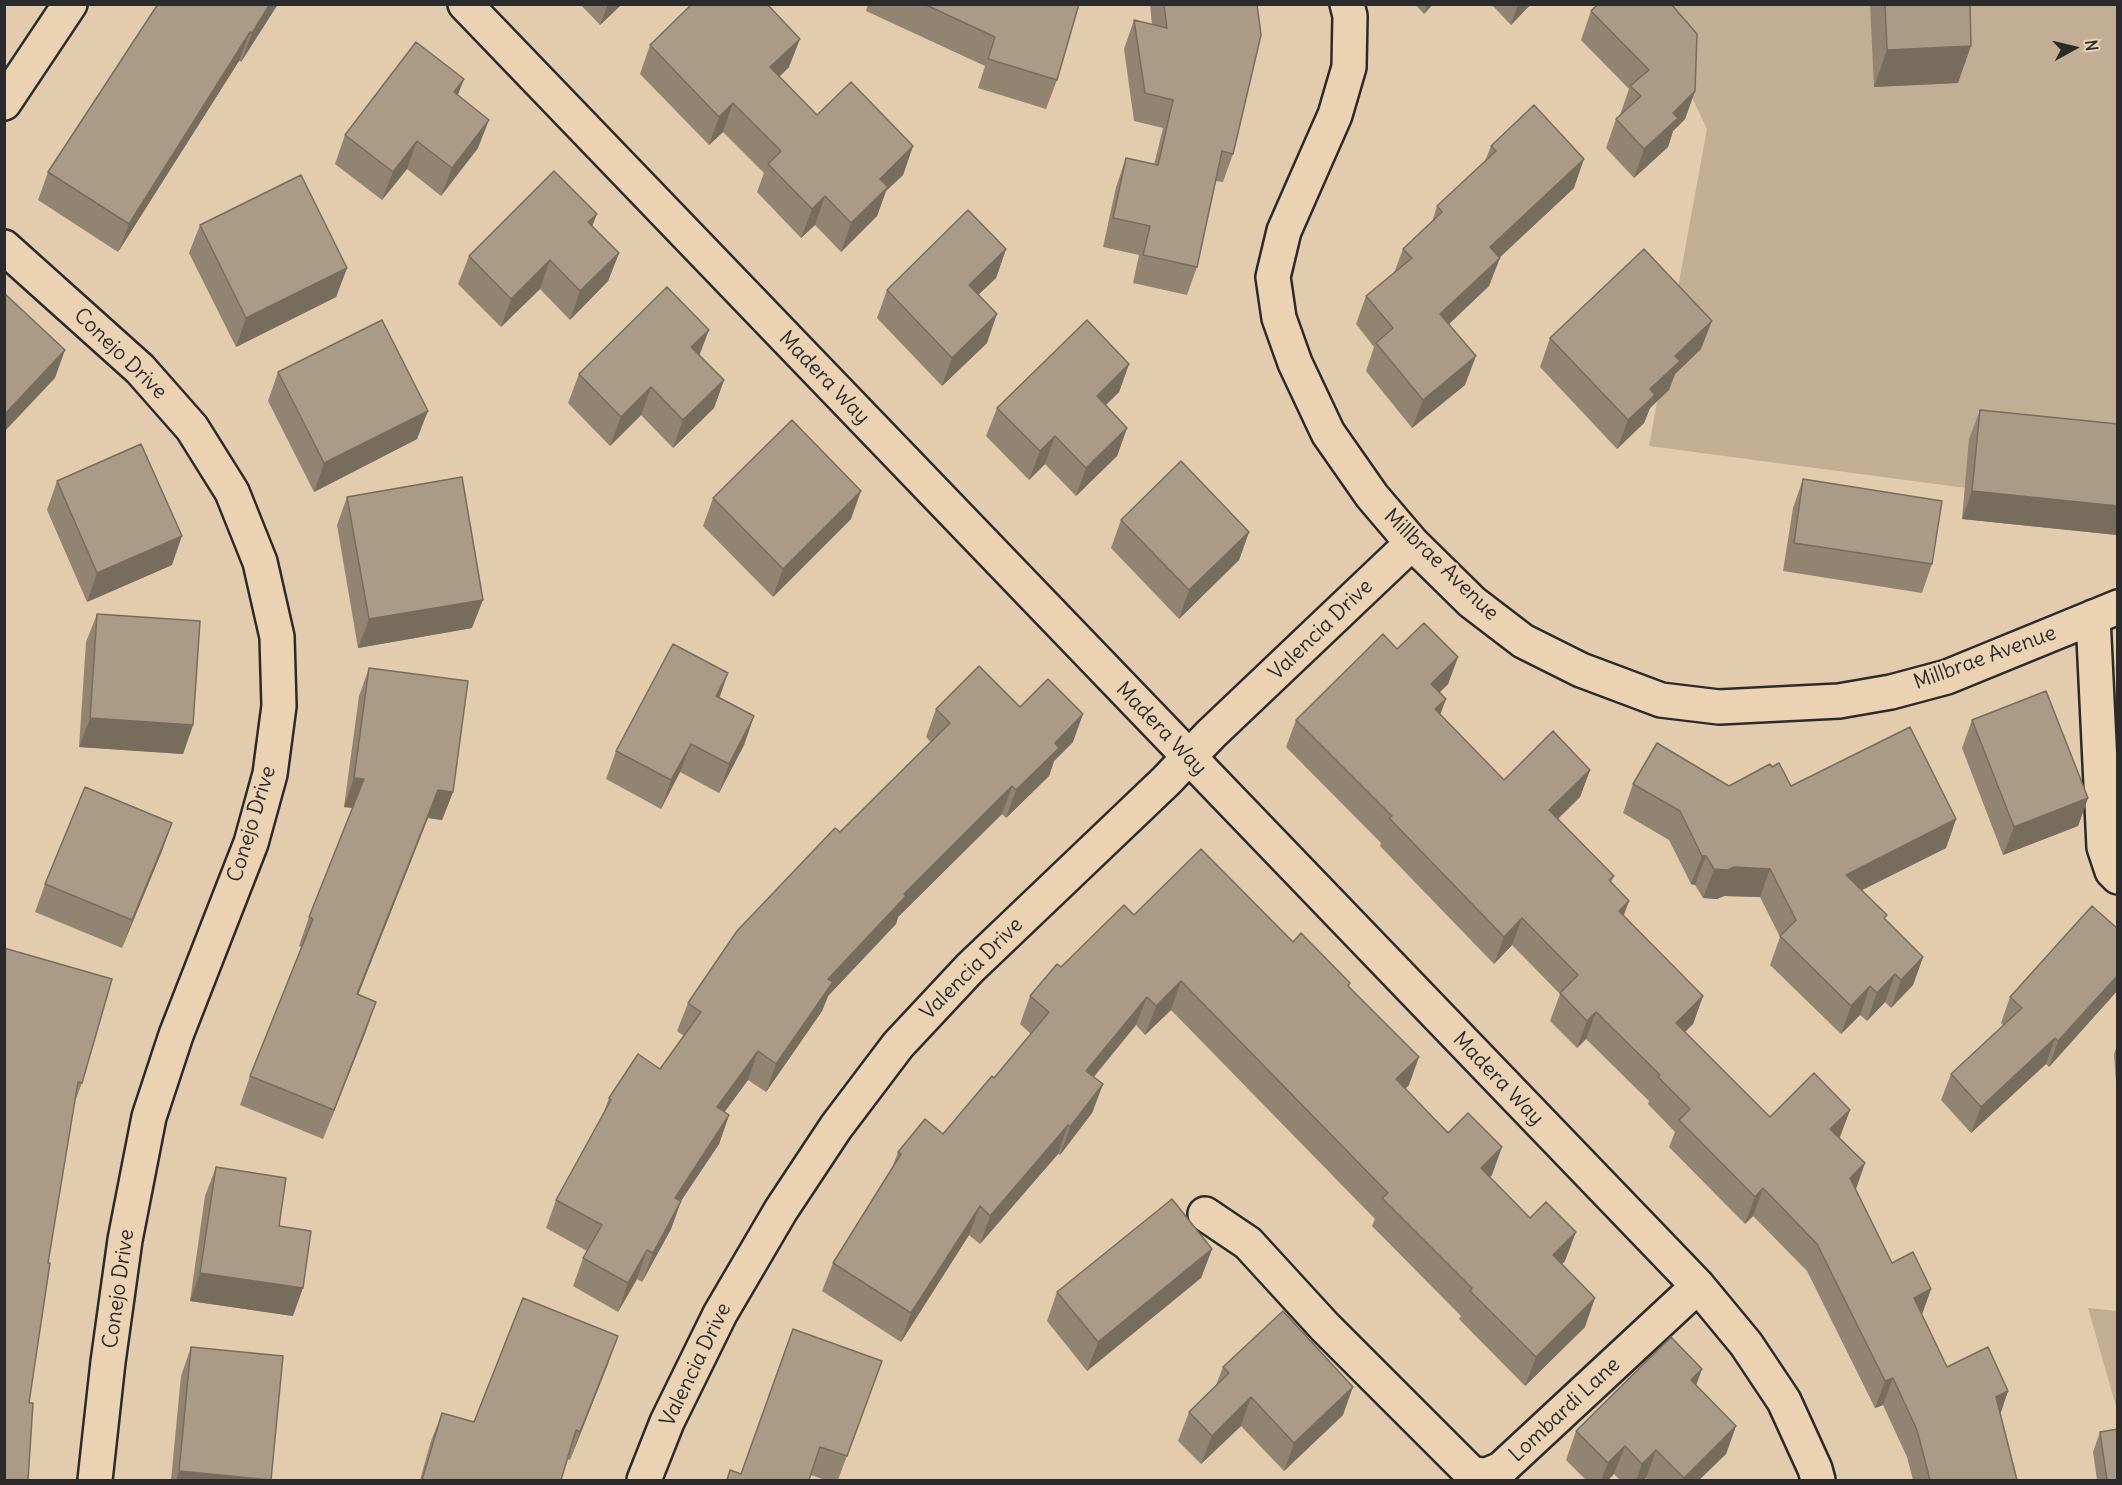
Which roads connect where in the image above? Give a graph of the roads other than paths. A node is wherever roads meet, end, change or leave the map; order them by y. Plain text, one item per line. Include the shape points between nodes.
1 (70, 4) edge
2 (465, 4) edge
3 (1347, 4) edge
4 (4, 103) edge
5 (4, 247) edge
6 (1412, 543) junction
7 (2105, 612) edge
8 (1188, 758) junction
9 (2118, 877) edge
10 (1206, 1214) dead end
11 (1698, 1286) junction
12 (95, 1480) edge
13 (644, 1480) edge
14 (1818, 1480) edge

1 - 4 street
2 - 8 street, Madera Way
3 - 6 street, Millbrae Avenue via 1349,67 1335,115 1284,231 1273,277 1279,318 1328,433 1372,496
5 - 12 street, Conejo Drive via 140,369 192,428 232,492 260,562 277,637 279,706 270,774 251,843 176,1035 149,1117 125,1240
6 - 7 street, Millbrae Avenue via 1472,602 1523,641 1581,670 1661,700 1719,707 1839,701 1891,692 1947,677
6 - 8 street, Valencia Drive
7 - 9 street via 2104,848
8 - 11 street, Madera Way
8 - 13 street, Valencia Drive via 970,968 898,1045 836,1126 720,1314 667,1422
10 - 11 street, Lombardi Lane via 1248,1243 1325,1327 1472,1474 1487,1475 1502,1469
11 - 14 street, Madera Way via 1746,1344 1784,1401

